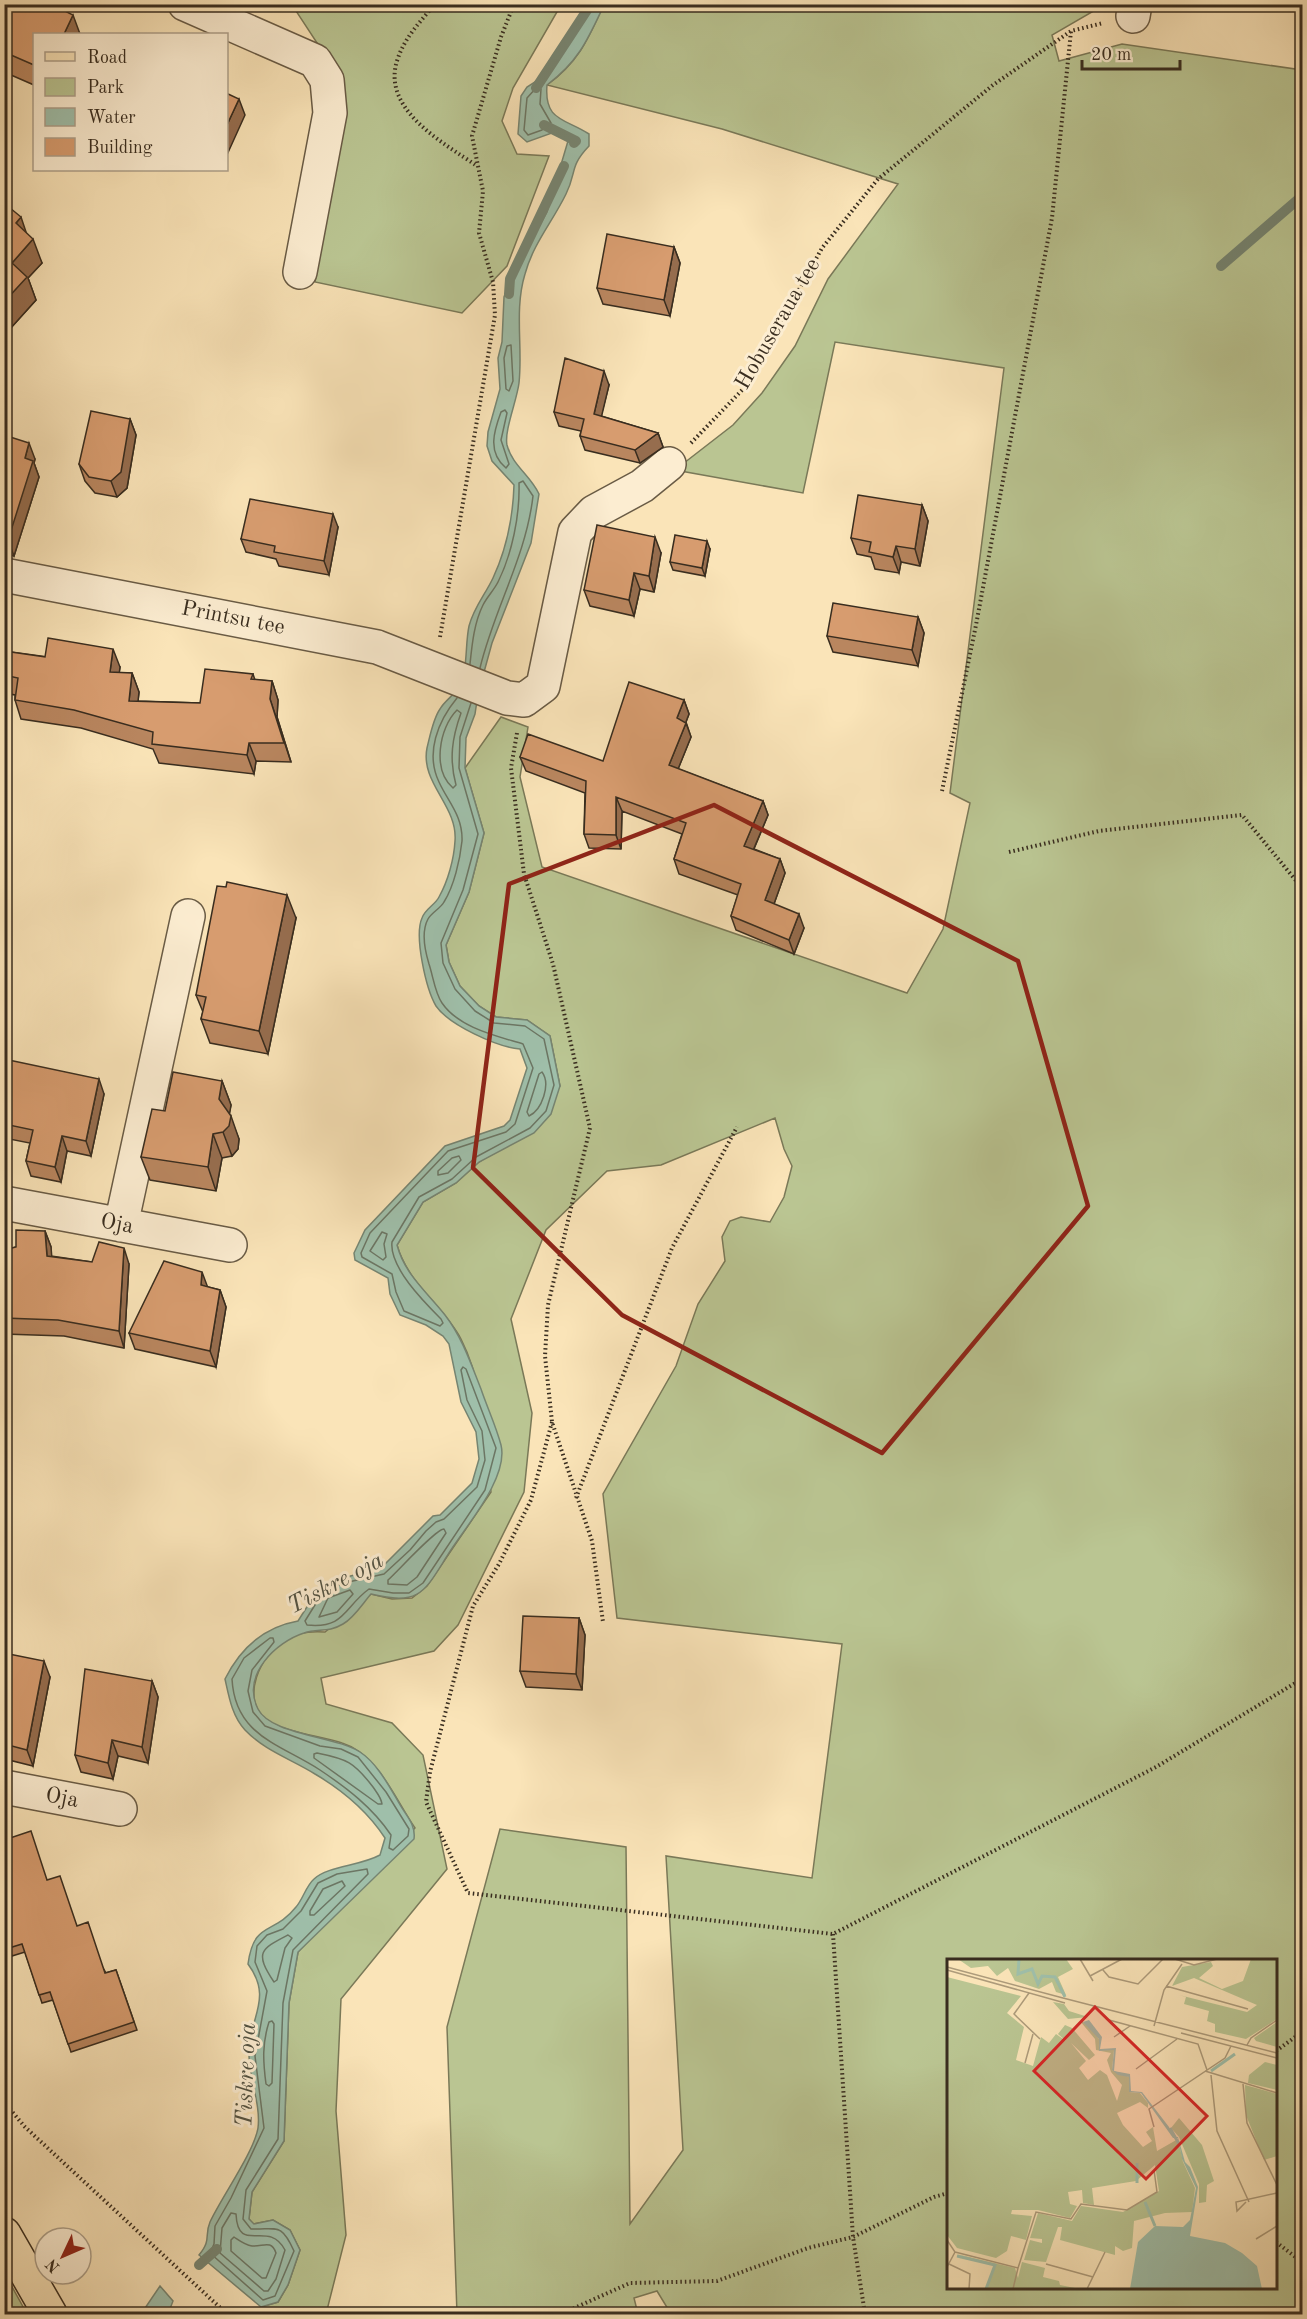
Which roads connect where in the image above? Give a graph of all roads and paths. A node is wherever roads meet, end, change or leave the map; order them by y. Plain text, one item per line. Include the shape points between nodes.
1 (185, 4) edge
2 (435, 4) edge
3 (514, 4) edge
4 (1134, 10) edge
5 (1071, 32) junction
6 (478, 166) junction
7 (300, 272) dead end
8 (669, 464) joint
9 (4, 575) edge
10 (458, 679) junction
11 (524, 700) junction
12 (942, 791) dead end
13 (1009, 852) dead end
14 (1302, 880) edge
15 (188, 916) dead end
16 (737, 1127) dead end
17 (4, 1203) edge
18 (122, 1225) junction
19 (230, 1245) dead end
20 (552, 1422) junction
21 (576, 1498) junction
22 (603, 1622) dead end
23 (1302, 1679) edge
24 (4, 1787) edge
25 (120, 1809) dead end
26 (833, 1934) junction
27 (1302, 2032) edge
28 (1277, 2050) edge
29 (4, 2102) edge
30 (947, 2193) edge
31 (4, 2234) edge
32 (853, 2237) junction
33 (1277, 2243) edge
34 (1302, 2262) edge
35 (50, 2314) edge
36 (227, 2314) edge
37 (561, 2314) edge
38 (865, 2314) edge

1 - 7 street via 315,61 327,80 330,113
2 - 6 path via 411,32 397,59 395,81 400,97 425,130
3 - 6 path via 472,136
4 - 5 path, Hobuseraua tee
5 - 8 path, Hobuseraua tee via 993,85 878,179 822,248 746,386
5 - 12 path via 1052,218
6 - 10 path via 483,191 479,232 493,282 495,315
8 - 11 street via 642,486 594,512 574,532 543,686
9 - 10 street, Printsu tee via 377,647
10 - 11 street via 507,698
11 - 20 path via 511,768 524,874 553,964 590,1128 548,1305 545,1356
13 - 14 path via 1099,831 1242,815 1298,883
15 - 18 street
16 - 21 path via 672,1248
17 - 18 street, Oja
18 - 19 street, Oja
20 - 21 path
20 - 26 path via 531,1500 473,1606 430,1772 426,1802 468,1893
21 - 22 path via 592,1541
23 - 26 path via 1156,1767
24 - 25 street, Oja
26 - 32 path
27 - 28 path
29 - 36 path via 25,2127
30 - 32 path
31 - 35 main road
32 - 37 path via 808,2248 717,2281 630,2283
32 - 38 path
33 - 34 path

